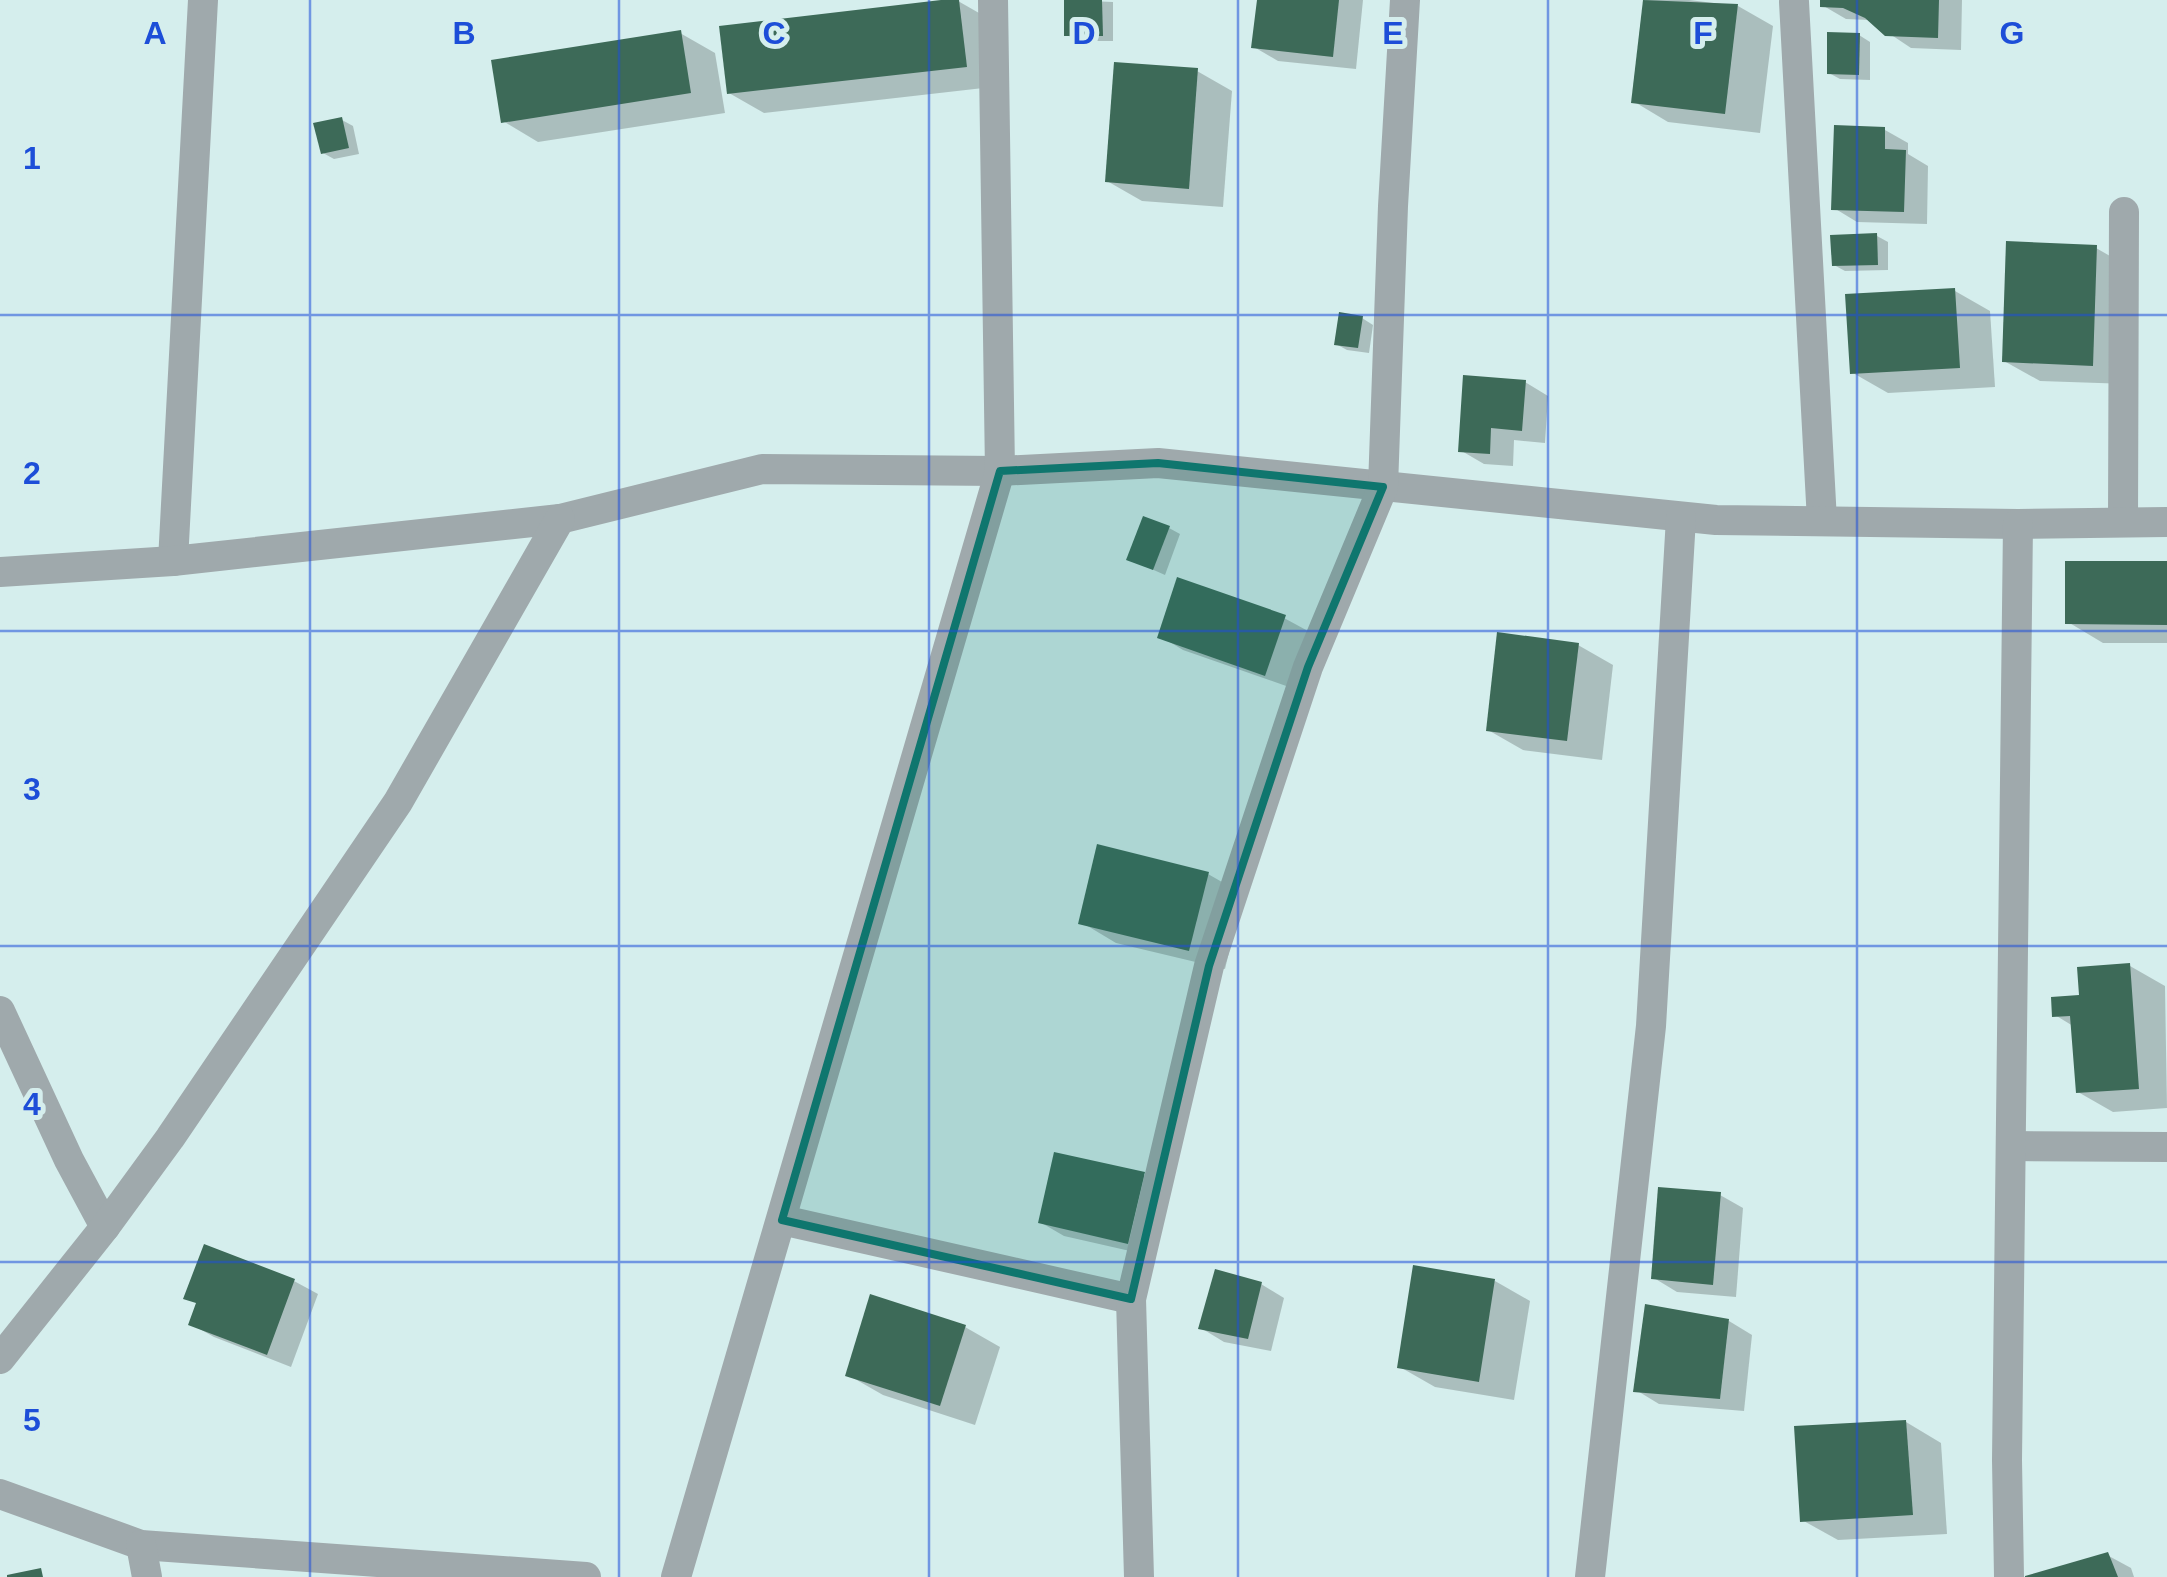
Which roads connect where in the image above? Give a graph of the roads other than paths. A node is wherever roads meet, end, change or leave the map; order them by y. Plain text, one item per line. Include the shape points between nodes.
1 (202, 0) edge
2 (993, 0) edge
3 (1405, 0) edge
4 (1794, 2) edge
5 (2124, 212) dead end
6 (1000, 471) junction
7 (1383, 487) junction
8 (1681, 518) junction
9 (560, 519) junction
10 (1822, 522) junction
11 (2122, 522) junction
12 (2167, 522) edge
13 (2018, 524) junction
14 (172, 561) junction
15 (0, 572) edge
16 (0, 1012) edge
17 (2011, 1146) junction
18 (2167, 1147) edge
19 (782, 1220) junction
20 (105, 1227) junction
21 (1131, 1299) junction
22 (0, 1359) edge
23 (0, 1494) edge
24 (141, 1545) junction
25 (147, 1577) edge
26 (586, 1577) edge
27 (676, 1577) edge
28 (1140, 1577) edge
29 (1590, 1577) edge
30 (2009, 1577) edge

1 - 14 street
2 - 6 street
3 - 7 street
4 - 10 street
5 - 11 street
6 - 7 street via 1158,463
6 - 9 street via 762,470
6 - 19 street
7 - 8 street
7 - 21 street via 1308,667 1209,966
8 - 10 street
8 - 29 street via 1651,1026
9 - 14 street
9 - 20 street via 398,802
10 - 13 street
11 - 12 street
11 - 13 street
13 - 17 street
14 - 15 street
16 - 20 street
17 - 18 street
17 - 30 street
19 - 21 street
19 - 27 street
20 - 22 street
21 - 28 street
23 - 24 street
24 - 25 street
24 - 26 street

